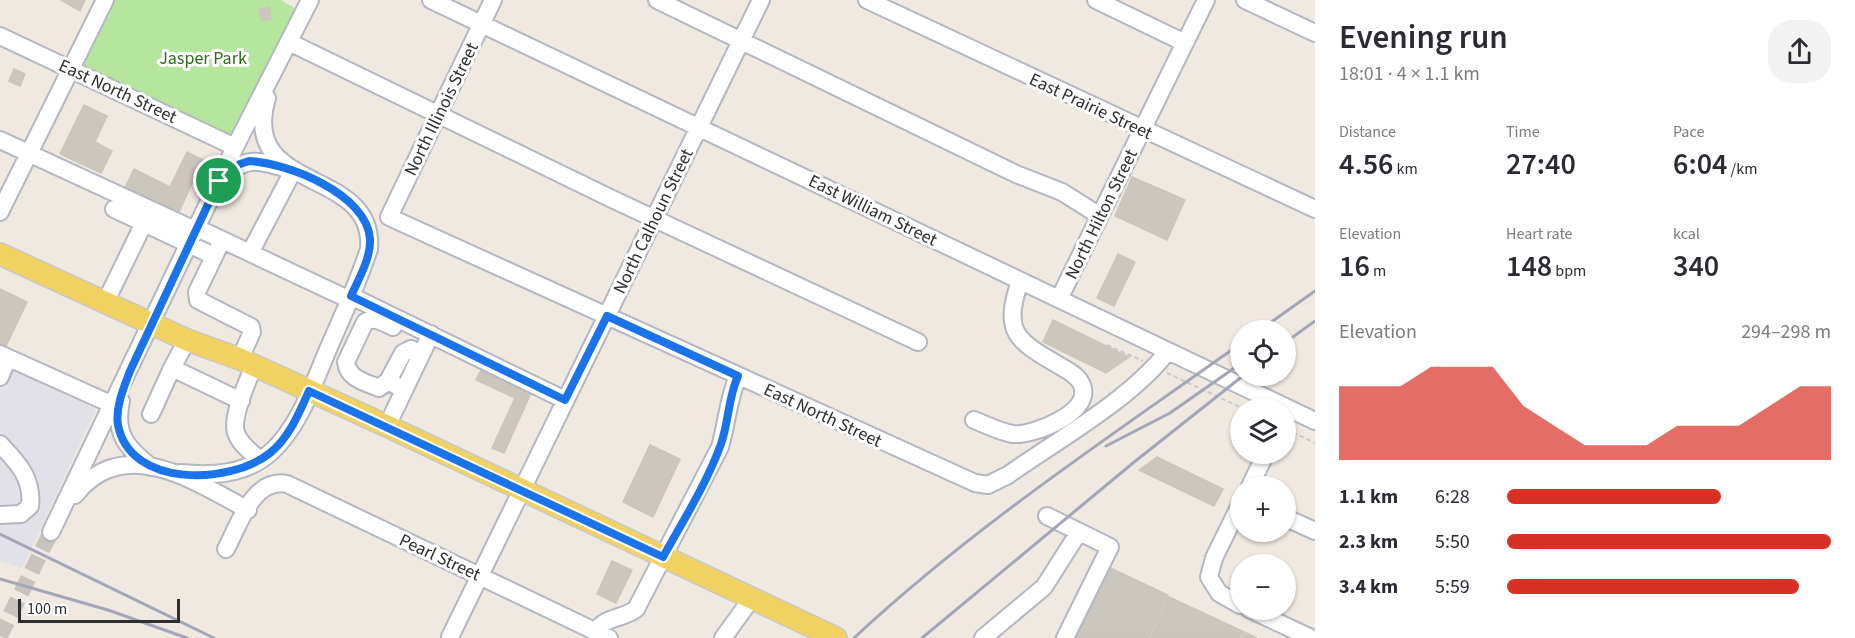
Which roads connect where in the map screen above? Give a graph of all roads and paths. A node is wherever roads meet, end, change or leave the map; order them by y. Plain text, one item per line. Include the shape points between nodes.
1 (105, 0) edge
2 (431, 0) edge
3 (493, 0) edge
4 (657, 0) edge
5 (761, 0) edge
6 (867, 0) edge
7 (1096, 0) edge
8 (1206, 0) edge
9 (1245, 0) edge
10 (305, 2) edge
11 (482, 24) junction
12 (1315, 33) edge
13 (0, 36) edge
14 (741, 41) junction
15 (289, 42) junction
16 (1185, 43) junction
17 (280, 61) junction
18 (72, 68) junction
19 (438, 115) junction
20 (699, 127) junction
21 (1143, 130) junction
22 (0, 140) edge
23 (235, 147) junction
24 (29, 154) junction
25 (293, 171) junction
26 (219, 181) junction
27 (114, 209) dead end
28 (1315, 209) edge
29 (0, 212) edge
30 (1100, 216) junction
31 (389, 217) joint
32 (655, 217) junction
33 (144, 223) junction
34 (193, 234) junction
35 (222, 240) junction
36 (250, 253) junction
37 (0, 254) edge
38 (214, 256) junction
39 (1020, 281) junction
40 (351, 298) junction
41 (1059, 299) junction
42 (105, 303) junction
43 (607, 316) junction
44 (151, 324) junction
45 (187, 340) junction
46 (918, 342) dead end
47 (426, 344) junction
48 (330, 345) junction
49 (1107, 345) dead end
50 (1168, 351) junction
51 (349, 354) junction
52 (4, 356) edge
53 (247, 362) junction
54 (1155, 367) junction
55 (172, 368) junction
56 (130, 371) junction
57 (738, 376) junction
58 (0, 377) edge
59 (388, 381) junction
60 (405, 390) junction
61 (309, 391) junction
62 (1260, 398) edge
63 (565, 400) junction
64 (241, 401) junction
65 (1230, 402) edge
66 (113, 405) junction
67 (151, 414) dead end
68 (1296, 415) edge
69 (974, 420) dead end
70 (1315, 422) edge
71 (387, 426) junction
72 (1296, 434) edge
73 (1315, 443) edge
74 (0, 444) edge
75 (260, 460) junction
76 (153, 468) junction
77 (180, 473) junction
78 (522, 490) junction
79 (248, 510) junction
80 (0, 515) edge
81 (1047, 516) dead end
82 (1296, 522) edge
83 (1230, 526) edge
84 (1315, 531) edge
85 (1079, 532) junction
86 (226, 549) dead end
87 (663, 557) junction
88 (480, 576) junction
89 (752, 598) junction
90 (1230, 599) edge
91 (1273, 620) edge
92 (602, 635) edge
93 (822, 635) edge
94 (450, 637) edge
95 (723, 638) edge
96 (983, 638) edge
97 (1065, 638) edge
98 (1311, 638) edge

1 - 18 street
2 - 11 street, East William Street
3 - 11 street, North Illinois Street
4 - 14 street
5 - 14 street, North Calhoun Street
6 - 21 street, East Prairie Street
7 - 16 street
8 - 16 street, North Hilton Street
9 - 12 street
10 - 15 street
11 - 19 street, North Illinois Street
11 - 20 street, East William Street
13 - 18 street, East North Street
14 - 20 street, North Calhoun Street
14 - 30 street via 1016,174 1062,192
15 - 17 street
15 - 19 street
16 - 21 street, North Hilton Street
17 - 23 street
17 - 25 street via 261,128 271,151
18 - 23 street, East North Street
18 - 24 street
19 - 31 street, North Illinois Street
19 - 32 street
20 - 32 street, North Calhoun Street
20 - 39 street, East William Street
21 - 28 street, East Prairie Street
21 - 30 street, North Hilton Street
22 - 24 street
23 - 26 street
24 - 29 street via 15,168
24 - 34 street
25 - 26 street via 249,161
25 - 36 street
25 - 40 street via 343,195 364,220 369,231 369,249
26 - 34 street
27 - 33 street
30 - 41 street, North Hilton Street
31 - 43 street, East North Street
32 - 43 street, North Calhoun Street
32 - 46 street
33 - 34 street
33 - 42 street
34 - 35 street
34 - 38 street
34 - 44 street
35 - 36 street
35 - 38 street
36 - 40 street
37 - 42 main road
38 - 53 street via 197,292 198,300 251,327
39 - 41 street, East William Street
39 - 69 street via 1013,301 1016,336 1076,377 1082,383 1083,393 1078,406 1067,416 1030,432 1014,434
40 - 47 street
40 - 48 street
41 - 50 street, East William Street
42 - 44 main road
43 - 57 street, East North Street
43 - 63 street, North Calhoun Street
44 - 45 main road
44 - 56 street
45 - 53 main road
45 - 55 street
47 - 51 street via 370,319 361,327
47 - 59 street via 402,353
47 - 60 street
47 - 63 street
48 - 51 street
48 - 61 street
49 - 54 path
50 - 54 street, East North Street
50 - 62 street, East William Street
51 - 59 street via 347,369 354,377 379,388
52 - 58 street
52 - 66 street
53 - 61 main road
53 - 64 street
54 - 57 street, East North Street via 1112,402 988,485 965,481
54 - 65 path
55 - 64 street
55 - 67 street
56 - 66 street
56 - 76 street via 118,422 128,446
57 - 87 street via 730,395 720,447
59 - 60 street
60 - 71 street
61 - 71 main road
61 - 75 street via 286,435
63 - 78 street, North Calhoun Street
64 - 75 street via 235,420 236,434
66 - 76 street via 53,529 80,489 106,468
68 - 70 street, East William Street
71 - 78 main road
72 - 73 path
74 - 80 street via 18,462 31,492 30,506 21,514
75 - 77 street via 218,475
76 - 77 street
77 - 79 street
78 - 87 main road
78 - 88 street, North Calhoun Street
79 - 86 street
79 - 88 street, Pearl Street via 256,495 269,484 287,484
81 - 85 street
82 - 84 street
83 - 90 street via 1210,569 1212,585
85 - 96 street via 1044,587
85 - 97 street via 1110,547
87 - 89 main road
87 - 92 street via 636,609 629,615 609,618
88 - 92 street, Pearl Street
88 - 94 street, North Calhoun Street
89 - 93 main road
89 - 95 street
91 - 98 street

